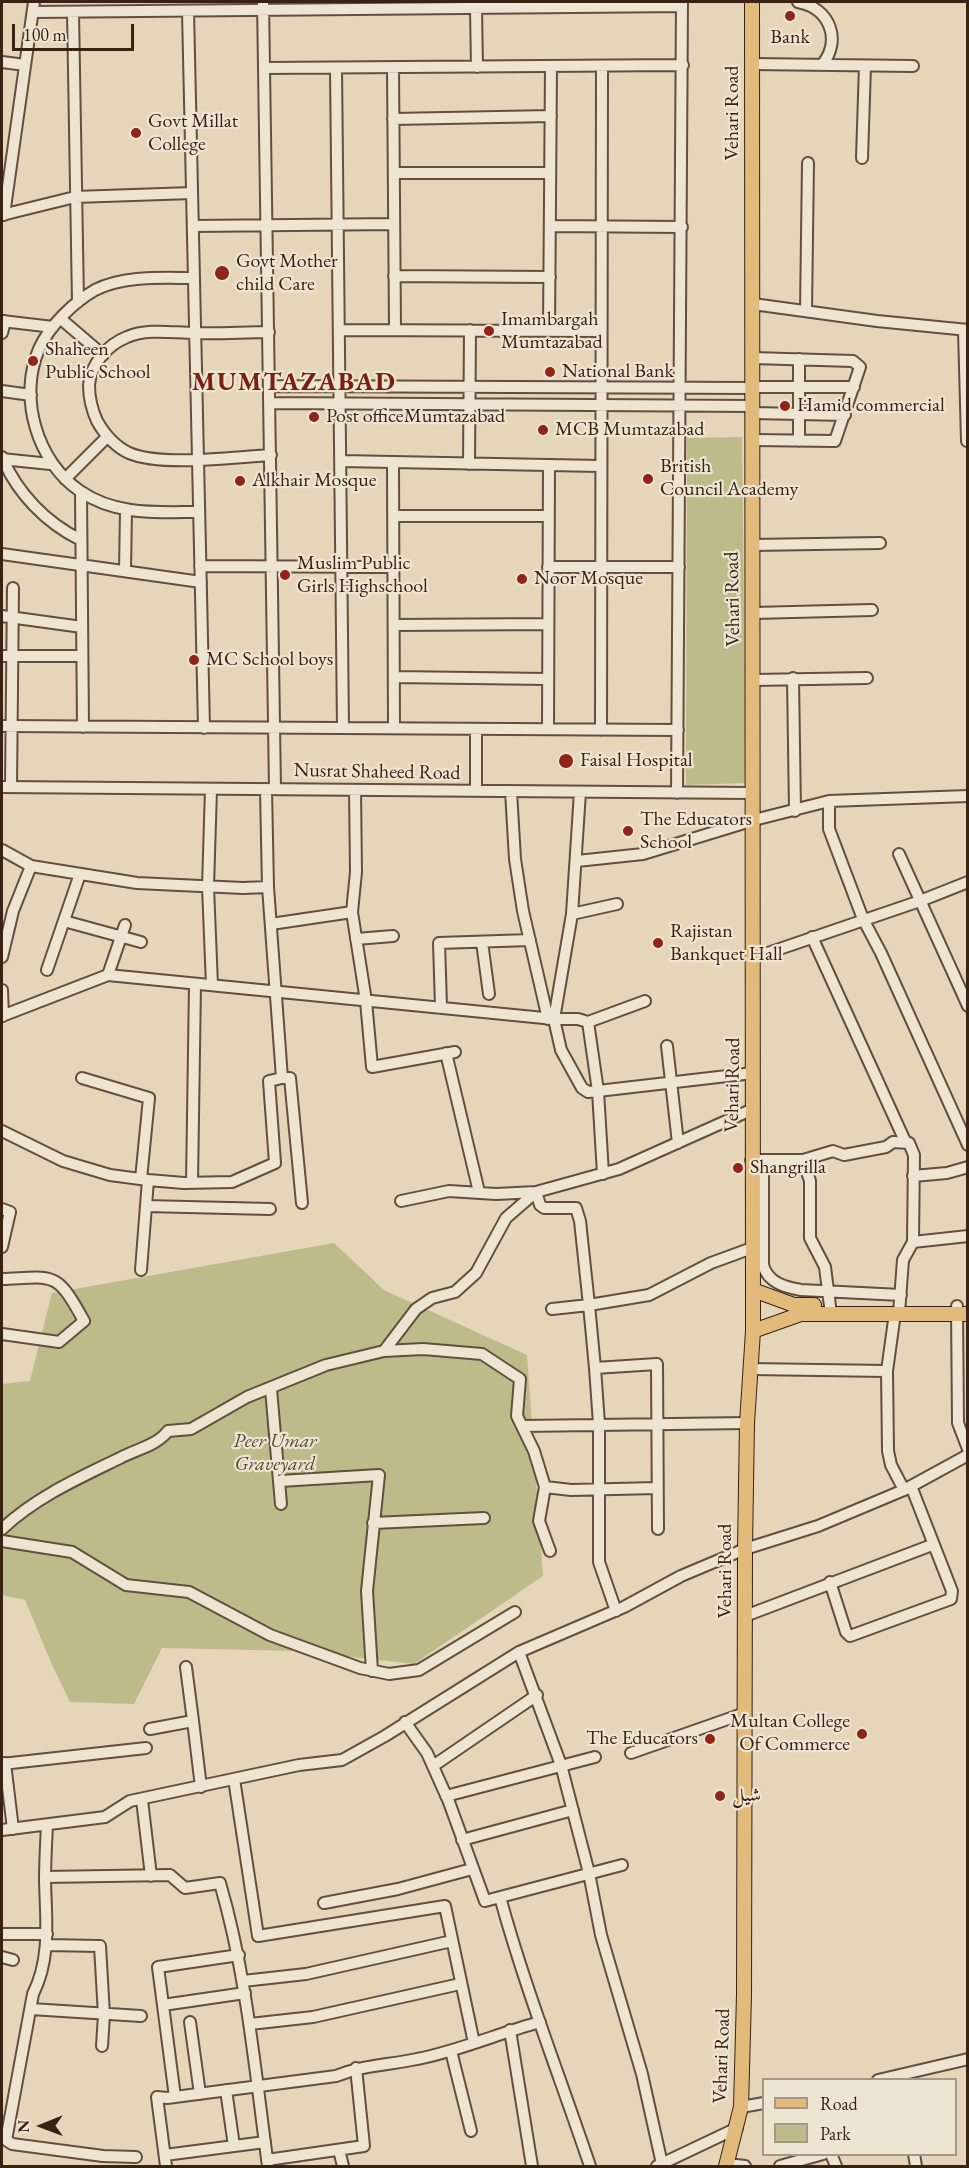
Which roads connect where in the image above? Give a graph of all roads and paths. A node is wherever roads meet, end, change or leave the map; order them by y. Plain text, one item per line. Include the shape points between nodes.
1 (752, 2) edge
2 (798, 2) edge
3 (682, 4) edge
4 (263, 6) edge
5 (33, 7) edge
6 (476, 8) junction
7 (188, 11) junction
8 (73, 12) junction
9 (2, 62) edge
10 (752, 64) junction
11 (25, 65) junction
12 (683, 65) junction
13 (551, 66) junction
14 (602, 66) junction
15 (822, 66) junction
16 (865, 66) junction
17 (913, 66) dead end
18 (393, 67) junction
19 (477, 67) junction
20 (264, 68) junction
21 (336, 68) junction
22 (551, 116) junction
23 (393, 119) junction
24 (2, 140) edge
25 (14, 141) junction
26 (862, 158) dead end
27 (808, 163) dead end
28 (550, 172) junction
29 (393, 173) junction
30 (192, 192) junction
31 (75, 196) junction
32 (3, 215) edge
33 (394, 224) junction
34 (266, 225) junction
35 (339, 225) junction
36 (193, 226) junction
37 (550, 226) junction
38 (600, 226) junction
39 (682, 227) junction
40 (394, 276) junction
41 (550, 277) junction
42 (194, 278) junction
43 (78, 302) junction
44 (753, 304) junction
45 (806, 311) junction
46 (3, 321) edge
47 (57, 323) junction
48 (339, 330) junction
49 (395, 330) junction
50 (470, 330) junction
51 (966, 330) edge
52 (549, 331) junction
53 (600, 331) junction
54 (268, 332) junction
55 (2, 333) edge
56 (195, 333) junction
57 (103, 355) junction
58 (753, 358) junction
59 (799, 359) junction
60 (269, 386) junction
61 (341, 387) junction
62 (470, 387) junction
63 (601, 387) junction
64 (799, 387) junction
65 (854, 387) junction
66 (681, 388) junction
67 (753, 388) junction
68 (2, 391) edge
69 (31, 395) junction
70 (270, 403) junction
71 (340, 404) junction
72 (470, 404) junction
73 (601, 404) junction
74 (681, 405) junction
75 (753, 409) junction
76 (799, 414) junction
77 (845, 415) junction
78 (107, 437) junction
79 (753, 440) junction
80 (799, 441) junction
81 (967, 441) edge
82 (271, 455) junction
83 (2, 459) edge
84 (198, 459) junction
85 (341, 461) junction
86 (393, 463) junction
87 (50, 464) junction
88 (469, 464) junction
89 (549, 465) junction
90 (600, 466) junction
91 (64, 478) junction
92 (81, 492) junction
93 (126, 510) junction
94 (199, 512) junction
95 (394, 516) junction
96 (548, 516) junction
97 (81, 540) junction
98 (880, 543) dead end
99 (752, 544) junction
100 (2, 554) edge
101 (81, 566) junction
102 (200, 566) junction
103 (272, 566) junction
104 (342, 567) junction
105 (394, 567) junction
106 (548, 567) junction
107 (601, 567) junction
108 (679, 567) junction
109 (125, 571) junction
110 (201, 582) junction
111 (14, 588) dead end
112 (872, 610) dead end
113 (753, 613) junction
114 (2, 616) edge
115 (13, 618) junction
116 (548, 624) junction
117 (394, 625) junction
118 (82, 627) junction
119 (7, 656) edge
120 (82, 656) junction
121 (394, 677) junction
122 (793, 678) junction
123 (867, 678) dead end
124 (548, 679) junction
125 (754, 680) junction
126 (7, 726) edge
127 (83, 727) junction
128 (204, 728) junction
129 (274, 728) junction
130 (343, 728) junction
131 (394, 728) junction
132 (476, 729) junction
133 (548, 729) junction
134 (601, 730) junction
135 (678, 730) junction
136 (6, 787) edge
137 (211, 789) junction
138 (271, 789) junction
139 (356, 790) junction
140 (476, 791) junction
141 (511, 791) junction
142 (580, 792) junction
143 (678, 793) junction
144 (753, 794) junction
145 (968, 796) edge
146 (829, 801) junction
147 (795, 811) junction
148 (754, 820) junction
149 (5, 852) edge
150 (899, 854) dead end
151 (577, 861) junction
152 (2, 864) edge
153 (31, 866) junction
154 (80, 874) junction
155 (968, 882) edge
156 (208, 886) junction
157 (268, 887) junction
158 (920, 901) junction
159 (617, 904) dead end
160 (352, 912) junction
161 (572, 914) junction
162 (863, 919) junction
163 (64, 921) junction
164 (271, 924) junction
165 (122, 930) junction
166 (393, 936) dead end
167 (812, 937) junction
168 (356, 939) junction
169 (530, 940) junction
170 (141, 942) dead end
171 (482, 942) junction
172 (2, 957) edge
173 (753, 958) junction
174 (47, 970) dead end
175 (108, 975) junction
176 (195, 984) junction
177 (212, 985) junction
178 (2, 990) edge
179 (275, 991) junction
180 (489, 994) dead end
181 (366, 1000) junction
182 (645, 1001) dead end
183 (441, 1006) junction
184 (968, 1006) edge
185 (2, 1016) edge
186 (551, 1019) junction
187 (588, 1022) junction
188 (667, 1046) dead end
189 (753, 1073) junction
190 (82, 1078) dead end
191 (282, 1078) junction
192 (671, 1084) junction
193 (598, 1091) junction
194 (753, 1109) junction
195 (2, 1131) edge
196 (905, 1141) junction
197 (678, 1143) junction
198 (968, 1145) edge
199 (757, 1160) junction
200 (803, 1160) junction
201 (968, 1167) edge
202 (603, 1174) junction
203 (913, 1176) junction
204 (145, 1179) junction
205 (192, 1183) junction
206 (478, 1192) junction
207 (536, 1192) junction
208 (401, 1201) dead end
209 (302, 1203) dead end
210 (146, 1206) junction
211 (2, 1209) edge
212 (270, 1209) dead end
213 (968, 1236) edge
214 (913, 1242) junction
215 (2, 1247) edge
216 (752, 1248) junction
217 (141, 1270) dead end
218 (2, 1279) edge
219 (753, 1290) junction
220 (828, 1290) junction
221 (589, 1305) junction
222 (899, 1306) junction
223 (552, 1309) dead end
224 (831, 1310) junction
225 (962, 1310) edge
226 (753, 1331) junction
227 (2, 1334) edge
228 (384, 1351) junction
229 (595, 1368) junction
230 (750, 1370) junction
231 (887, 1371) junction
232 (962, 1384) edge
233 (271, 1389) junction
234 (656, 1423) junction
235 (747, 1423) junction
236 (599, 1424) junction
237 (522, 1426) junction
238 (968, 1449) edge
239 (968, 1455) edge
240 (280, 1481) junction
241 (545, 1487) junction
242 (657, 1488) junction
243 (908, 1488) junction
244 (600, 1489) junction
245 (281, 1504) dead end
246 (484, 1518) dead end
247 (373, 1523) junction
248 (2, 1529) edge
249 (658, 1529) dead end
250 (2, 1541) edge
251 (932, 1545) junction
252 (745, 1549) junction
253 (550, 1551) dead end
254 (830, 1582) junction
255 (616, 1611) junction
256 (515, 1612) dead end
257 (746, 1616) junction
258 (519, 1652) junction
259 (186, 1667) dead end
260 (372, 1671) junction
261 (537, 1695) junction
262 (745, 1713) junction
263 (193, 1721) junction
264 (405, 1722) junction
265 (150, 1730) dead end
266 (146, 1748) dead end
267 (631, 1753) dead end
268 (595, 1756) dead end
269 (3, 1763) edge
270 (433, 1766) junction
271 (561, 1766) junction
272 (234, 1779) junction
273 (201, 1787) junction
274 (446, 1796) junction
275 (142, 1800) junction
276 (573, 1810) junction
277 (47, 1826) junction
278 (7, 1829) edge
279 (462, 1840) junction
280 (622, 1865) dead end
281 (472, 1869) junction
282 (589, 1873) junction
283 (151, 1876) junction
284 (45, 1877) junction
285 (500, 1897) junction
286 (324, 1903) dead end
287 (2, 1934) edge
288 (258, 1936) junction
289 (47, 1939) junction
290 (236, 1940) junction
291 (452, 1941) junction
292 (239, 1955) junction
293 (2, 1957) edge
294 (13, 1960) dead end
295 (243, 1981) junction
296 (460, 1984) junction
297 (245, 1993) junction
298 (163, 2005) junction
299 (31, 2009) junction
300 (104, 2015) junction
301 (141, 2016) dead end
302 (190, 2022) dead end
303 (540, 2022) junction
304 (250, 2024) junction
305 (510, 2030) junction
306 (474, 2043) junction
307 (102, 2046) dead end
308 (451, 2051) junction
309 (968, 2059) edge
310 (356, 2068) junction
311 (900, 2077) edge
312 (257, 2086) junction
313 (226, 2090) junction
314 (200, 2094) junction
315 (175, 2097) junction
316 (762, 2103) edge
317 (741, 2107) junction
318 (737, 2128) junction
319 (471, 2131) dead end
320 (265, 2142) junction
321 (234, 2146) junction
322 (339, 2150) junction
323 (816, 2156) edge
324 (136, 2157) dead end
325 (165, 2161) edge
326 (268, 2163) edge
327 (660, 2165) edge
328 (727, 2165) edge
329 (343, 2166) edge
330 (532, 2166) edge
331 (590, 2166) edge
332 (745, 2166) edge
333 (780, 2166) edge

1 - 10 main road, Vehari Road
2 - 15 street via 818,8 827,20 831,48
3 - 6 street
3 - 12 street
4 - 6 street
4 - 7 street
4 - 20 street
5 - 8 street
5 - 11 street
6 - 19 street
7 - 8 street
7 - 30 street
8 - 31 street
9 - 11 street
10 - 15 street
10 - 44 main road, Vehari Road
11 - 25 street
12 - 14 street
12 - 39 street
13 - 14 street
13 - 19 street
13 - 22 street
14 - 38 street
15 - 16 street
16 - 17 street
16 - 26 street
18 - 19 street
18 - 21 street
18 - 23 street
20 - 21 street
20 - 34 street
21 - 35 street
22 - 23 street
22 - 28 street
23 - 29 street
24 - 25 street
25 - 32 street
27 - 45 street
28 - 29 street
28 - 37 street
29 - 33 street
30 - 31 street
30 - 36 street
31 - 32 street
31 - 43 street
33 - 35 street
33 - 40 street
34 - 35 street
34 - 36 street
34 - 54 street
35 - 48 street
36 - 42 street
37 - 38 street
37 - 41 street
38 - 39 street
38 - 53 street
39 - 66 street
40 - 41 street
40 - 49 street
41 - 52 street
42 - 43 street via 116,283
42 - 56 street
43 - 47 street
44 - 45 street
44 - 58 main road, Vehari Road
45 - 51 street
46 - 47 street
46 - 55 street
47 - 57 street
47 - 69 street via 36,357
48 - 49 street
48 - 61 street
49 - 50 street
50 - 52 street
50 - 62 street
51 - 81 street
52 - 53 street
53 - 63 street
54 - 56 street
54 - 60 street
56 - 57 street via 142,333 126,337
56 - 84 street
57 - 78 street via 92,371 89,394 94,416
58 - 59 street
58 - 67 main road, Vehari Road
59 - 64 street
59 - 65 street via 857,362 860,367
60 - 61 street
60 - 70 street
61 - 62 street
61 - 71 street
62 - 63 street
62 - 72 street
63 - 66 street
63 - 73 street
64 - 65 street
64 - 67 street
64 - 76 street
65 - 77 street
66 - 67 street
66 - 74 street
67 - 75 main road, Vehari Road
68 - 69 street
69 - 87 street via 38,436
70 - 71 street
70 - 82 street
71 - 72 street
71 - 85 street
72 - 73 street
72 - 88 street
73 - 74 street
73 - 90 street
74 - 75 street
74 - 108 street
75 - 76 street
75 - 79 main road, Vehari Road
76 - 77 street
76 - 80 street
77 - 80 street via 835,441
78 - 84 street via 130,453 146,457
78 - 91 street
79 - 80 street
79 - 99 main road, Vehari Road
82 - 84 street
82 - 103 street
83 - 87 street
83 - 97 street via 32,504
84 - 94 street
85 - 86 street
85 - 104 street
86 - 88 street
86 - 95 street
87 - 91 street
88 - 89 street
89 - 90 street
89 - 96 street
90 - 107 street
91 - 92 street
92 - 93 street
92 - 97 street
93 - 94 street
93 - 109 street
94 - 102 street
95 - 96 street
95 - 105 street
96 - 106 street
97 - 101 street
98 - 99 street
99 - 113 main road, Vehari Road
100 - 101 street
101 - 109 street
101 - 118 street
102 - 103 street
102 - 110 street
103 - 104 street
103 - 129 street
104 - 105 street
104 - 130 street
105 - 117 street
106 - 107 street
106 - 116 street
107 - 108 street
107 - 134 street
108 - 135 street
109 - 110 street
110 - 128 street
111 - 115 street
112 - 113 street
113 - 125 main road, Vehari Road
114 - 115 street
115 - 118 street
115 - 119 street
116 - 117 street
116 - 124 street
117 - 121 street
118 - 120 street
119 - 120 street
119 - 126 street
120 - 127 street
121 - 124 street
121 - 131 street
122 - 123 street
122 - 125 street
122 - 147 street
124 - 133 street
125 - 144 main road, Vehari Road
126 - 127 street
126 - 136 street
127 - 128 street
128 - 129 street
129 - 130 street
129 - 138 street
130 - 131 street
131 - 132 street
132 - 133 street
132 - 140 street
133 - 134 street
134 - 135 street
135 - 143 street
136 - 137 street, Nusrat Shaheed Road
137 - 138 street, Nusrat Shaheed Road
137 - 156 street
138 - 139 street, Nusrat Shaheed Road
138 - 157 street
139 - 140 street, Nusrat Shaheed Road
139 - 160 street
140 - 141 street, Nusrat Shaheed Road
141 - 142 street, Nusrat Shaheed Road
141 - 169 street via 515,859
142 - 143 street, Nusrat Shaheed Road
142 - 151 street
143 - 144 street, Nusrat Shaheed Road
144 - 148 main road, Vehari Road
145 - 146 street
146 - 147 street
146 - 162 street via 829,829
147 - 148 street
148 - 151 street via 643,854
148 - 173 main road, Vehari Road
149 - 152 street
149 - 153 street
150 - 158 street
151 - 161 street
153 - 154 street
153 - 172 street via 13,911
154 - 156 street via 136,883
154 - 163 street
155 - 158 street
156 - 157 street
156 - 177 street
157 - 164 street
158 - 162 street
158 - 184 street
159 - 161 street
160 - 164 street
160 - 168 street
161 - 186 street
162 - 167 street
162 - 198 street
163 - 165 street
163 - 174 street
164 - 179 street
165 - 170 street
165 - 175 street
166 - 168 street
167 - 173 street
167 - 196 street
168 - 181 street
169 - 171 street
169 - 186 street
171 - 180 street
171 - 183 street via 439,943
173 - 189 main road, Vehari Road
175 - 176 street
175 - 185 street
176 - 177 street
176 - 205 street
177 - 179 street
178 - 185 street
179 - 181 street
179 - 191 street
181 - 183 street
181 - 206 street via 372,1067 451,1052
182 - 187 street
183 - 186 street
186 - 187 street
186 - 193 street via 561,1050 582,1088
187 - 193 street
188 - 192 street
189 - 192 street
189 - 194 main road, Vehari Road
190 - 204 street via 149,1098
191 - 205 street via 269,1081 275,1163 232,1182
191 - 209 street via 290,1078
192 - 193 street
192 - 197 street
193 - 202 street
194 - 197 street
194 - 199 main road, Vehari Road
195 - 204 street via 63,1161
196 - 200 street via 844,1155 833,1151
196 - 203 street via 914,1155
197 - 202 street
199 - 200 street
199 - 216 main road, Vehari Road
199 - 220 street via 765,1272 787,1287
200 - 220 street via 810,1181 810,1238 825,1267
201 - 203 street
202 - 207 street
203 - 214 street
204 - 205 street
204 - 210 street
206 - 207 street
206 - 208 street via 449,1191
207 - 221 street via 544,1208 571,1206 579,1212
207 - 228 street via 506,1218 476,1273 456,1292 432,1298 416,1309
210 - 212 street
210 - 217 street
211 - 215 street via 10,1212
213 - 214 street
214 - 222 street via 903,1260
216 - 219 main road, Vehari Road
216 - 221 street via 711,1263 649,1295
218 - 227 street via 46,1276 67,1290 84,1321 60,1342
219 - 224 main road via 794,1305
219 - 226 main road, Vehari Road
220 - 222 street
220 - 224 street
221 - 223 street
221 - 229 street
222 - 224 main road
222 - 225 main road
222 - 231 street
224 - 226 main road via 801,1314
225 - 232 street
226 - 230 main road, Vehari Road
228 - 233 street via 326,1365
228 - 237 street via 423,1349 482,1354 520,1378 517,1416
229 - 234 street via 657,1364
229 - 236 street
230 - 231 street
230 - 235 main road, Vehari Road
231 - 243 street via 888,1451 891,1465
232 - 238 street via 958,1423
233 - 240 street
233 - 248 street via 247,1397 191,1430 168,1431 159,1442 62,1487 21,1512
234 - 235 street
234 - 236 street
234 - 242 street
235 - 252 main road, Vehari Road
236 - 237 street
236 - 244 street
237 - 241 street
239 - 243 street
240 - 245 street
240 - 247 street via 379,1474
241 - 244 street
241 - 253 street via 539,1521
242 - 244 street
242 - 249 street
243 - 251 street
243 - 252 street via 818,1526
244 - 255 street via 599,1562
246 - 247 street
247 - 260 street via 367,1591
250 - 260 street via 72,1552 126,1585 189,1592 270,1635
251 - 254 street
251 - 254 street via 952,1591 951,1599 855,1635 846,1632
252 - 255 street via 681,1576
252 - 257 main road, Vehari Road
254 - 257 street
255 - 258 street
256 - 260 street via 419,1670 389,1674
257 - 262 main road, Vehari Road
258 - 261 street
258 - 264 street
259 - 263 street
261 - 270 street
261 - 271 street
262 - 267 street
262 - 317 main road, Vehari Road via 747,1818
263 - 265 street
263 - 273 street
264 - 270 street
264 - 272 street via 342,1760
266 - 269 street
268 - 271 street
269 - 278 street
270 - 274 street
271 - 274 street
271 - 276 street
272 - 273 street
272 - 288 street
273 - 275 street
274 - 279 street
275 - 277 street via 130,1801 105,1817
275 - 283 street
276 - 279 street
276 - 282 street
277 - 278 street
277 - 284 street
279 - 281 street
280 - 282 street
281 - 285 street via 485,1901
281 - 286 street
282 - 285 street
282 - 327 street via 601,1935 642,2074
283 - 284 street
283 - 290 street via 170,1875 185,1888 220,1883
284 - 289 street
285 - 303 street
287 - 289 street
288 - 290 street
288 - 291 street via 445,1906
289 - 299 street via 43,1974
289 - 300 street via 100,1946
290 - 292 street
291 - 295 street via 306,1974
291 - 296 street
292 - 295 street
292 - 298 street via 158,1967
293 - 294 street
295 - 297 street
296 - 304 street via 313,2017
296 - 306 street
297 - 298 street
297 - 304 street
298 - 315 street
299 - 300 street
299 - 324 street via 6,2140 103,2156
300 - 301 street
300 - 307 street
302 - 314 street
303 - 305 street
303 - 331 street
304 - 312 street
305 - 306 street
305 - 330 street
306 - 308 street
308 - 310 street
308 - 319 street
309 - 311 street
310 - 312 street via 336,2076
310 - 322 street via 364,2146
312 - 313 street
312 - 320 street
313 - 314 street
313 - 321 street
314 - 315 street
315 - 325 street via 157,2097
316 - 317 street
317 - 318 main road, Vehari Road
318 - 327 street
318 - 328 main road, Vehari Road
320 - 321 street
320 - 326 street
321 - 325 street
322 - 326 street
322 - 329 street
323 - 333 street
328 - 332 street

